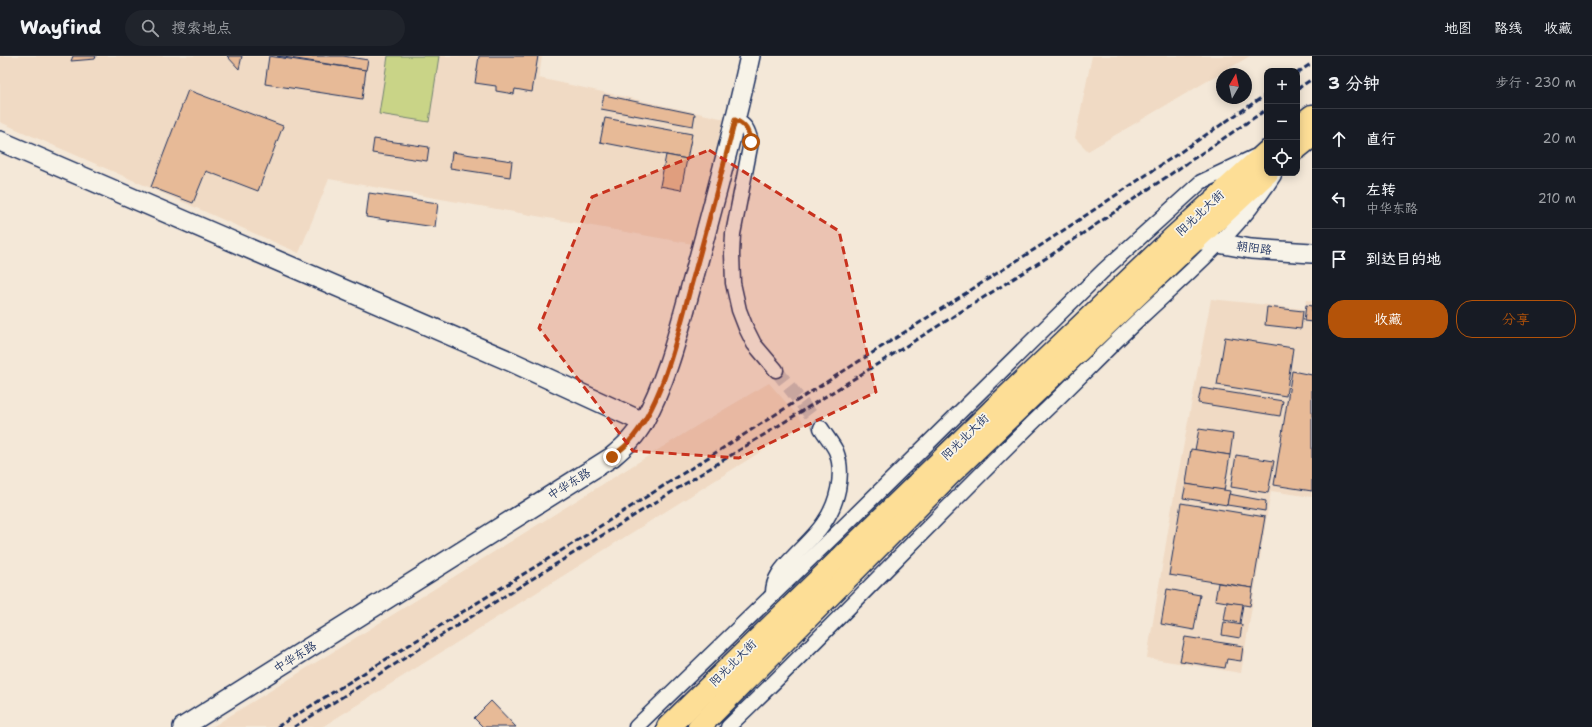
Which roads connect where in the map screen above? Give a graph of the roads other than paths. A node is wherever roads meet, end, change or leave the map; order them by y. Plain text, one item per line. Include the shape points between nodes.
1 (750, 56) edge
2 (1312, 116) edge
3 (735, 120) junction
4 (1300, 126) edge
5 (1312, 136) edge
6 (0, 141) edge
7 (1300, 146) edge
8 (1264, 153) edge
9 (1264, 155) edge
10 (1264, 176) edge
11 (1274, 176) edge
12 (1196, 239) junction
13 (1220, 243) junction
14 (1312, 253) edge
15 (776, 370) tunnel mouth
16 (643, 422) junction
17 (821, 428) tunnel mouth
18 (773, 594) junction
19 (781, 616) junction
20 (183, 727) edge
21 (636, 727) edge
22 (668, 727) edge
23 (699, 727) edge
24 (728, 727) edge

1 - 3 street, 中华东路
2 - 4 highway
3 - 15 street via 748,129 751,142 733,234 733,283 746,328 754,344
3 - 16 street, 中华东路 via 670,359
5 - 7 highway
6 - 16 street via 498,356
8 - 18 street via 1195,187 1103,271
9 - 19 highway, 阳光北大街 via 1001,402
10 - 12 highway, 阳光北大街
11 - 13 street via 1239,224
12 - 13 street, 朝阳路
12 - 23 highway, 阳光北大街 via 951,473
13 - 14 street, 朝阳路 via 1251,249
13 - 24 street via 999,455
16 - 20 street, 中华东路 via 627,445 612,457
17 - 18 street via 836,452 839,468 836,498 823,524 782,569
18 - 19 street via 773,602
18 - 21 street
19 - 22 highway, 阳光北大街

